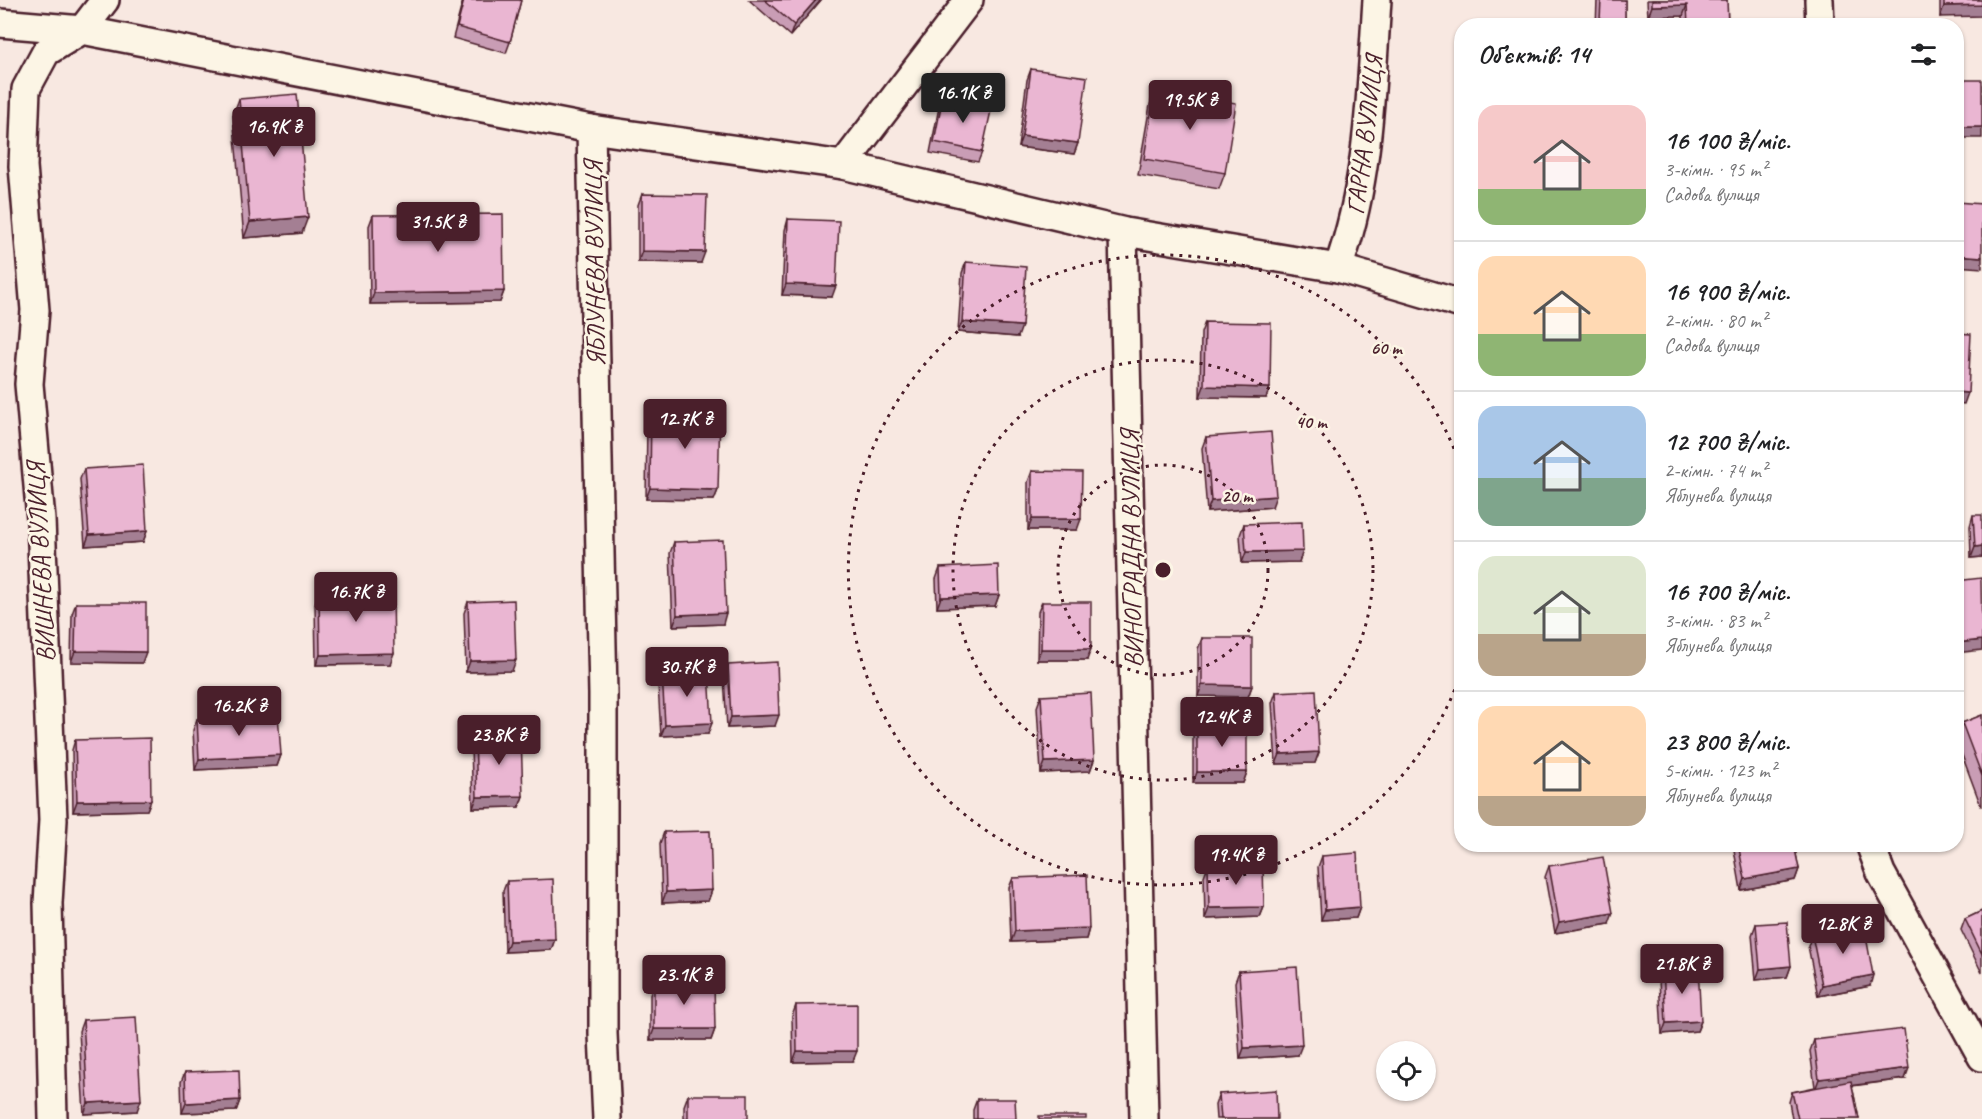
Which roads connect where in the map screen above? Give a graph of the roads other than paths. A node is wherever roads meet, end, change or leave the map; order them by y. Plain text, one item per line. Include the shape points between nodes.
1 (105, 0) edge
2 (969, 0) edge
3 (1377, 0) edge
4 (1820, 0) edge
5 (1820, 18) edge
6 (0, 23) edge
7 (82, 30) junction
8 (591, 129) junction
9 (843, 165) junction
10 (1124, 232) junction
11 (1338, 268) junction
12 (1454, 302) edge
13 (1873, 852) edge
14 (1982, 1057) edge
15 (53, 1119) edge
16 (607, 1119) edge
17 (1144, 1119) edge

1 - 7 street
2 - 9 street
3 - 11 street, ГАРНА ВУЛИЦЯ via 1370,114 1353,227
4 - 5 street
6 - 7 street
7 - 8 street
7 - 15 street, ВИШНЕВА ВУЛИЦЯ via 46,52 26,89 23,166 35,310 29,384 41,520 53,820 48,903
8 - 9 street
8 - 16 street, ЯБЛУНЕВА ВУЛИЦЯ
9 - 10 street
10 - 11 street
10 - 17 street, ВИНОГРАДНА ВУЛИЦЯ
11 - 12 street
13 - 14 street

